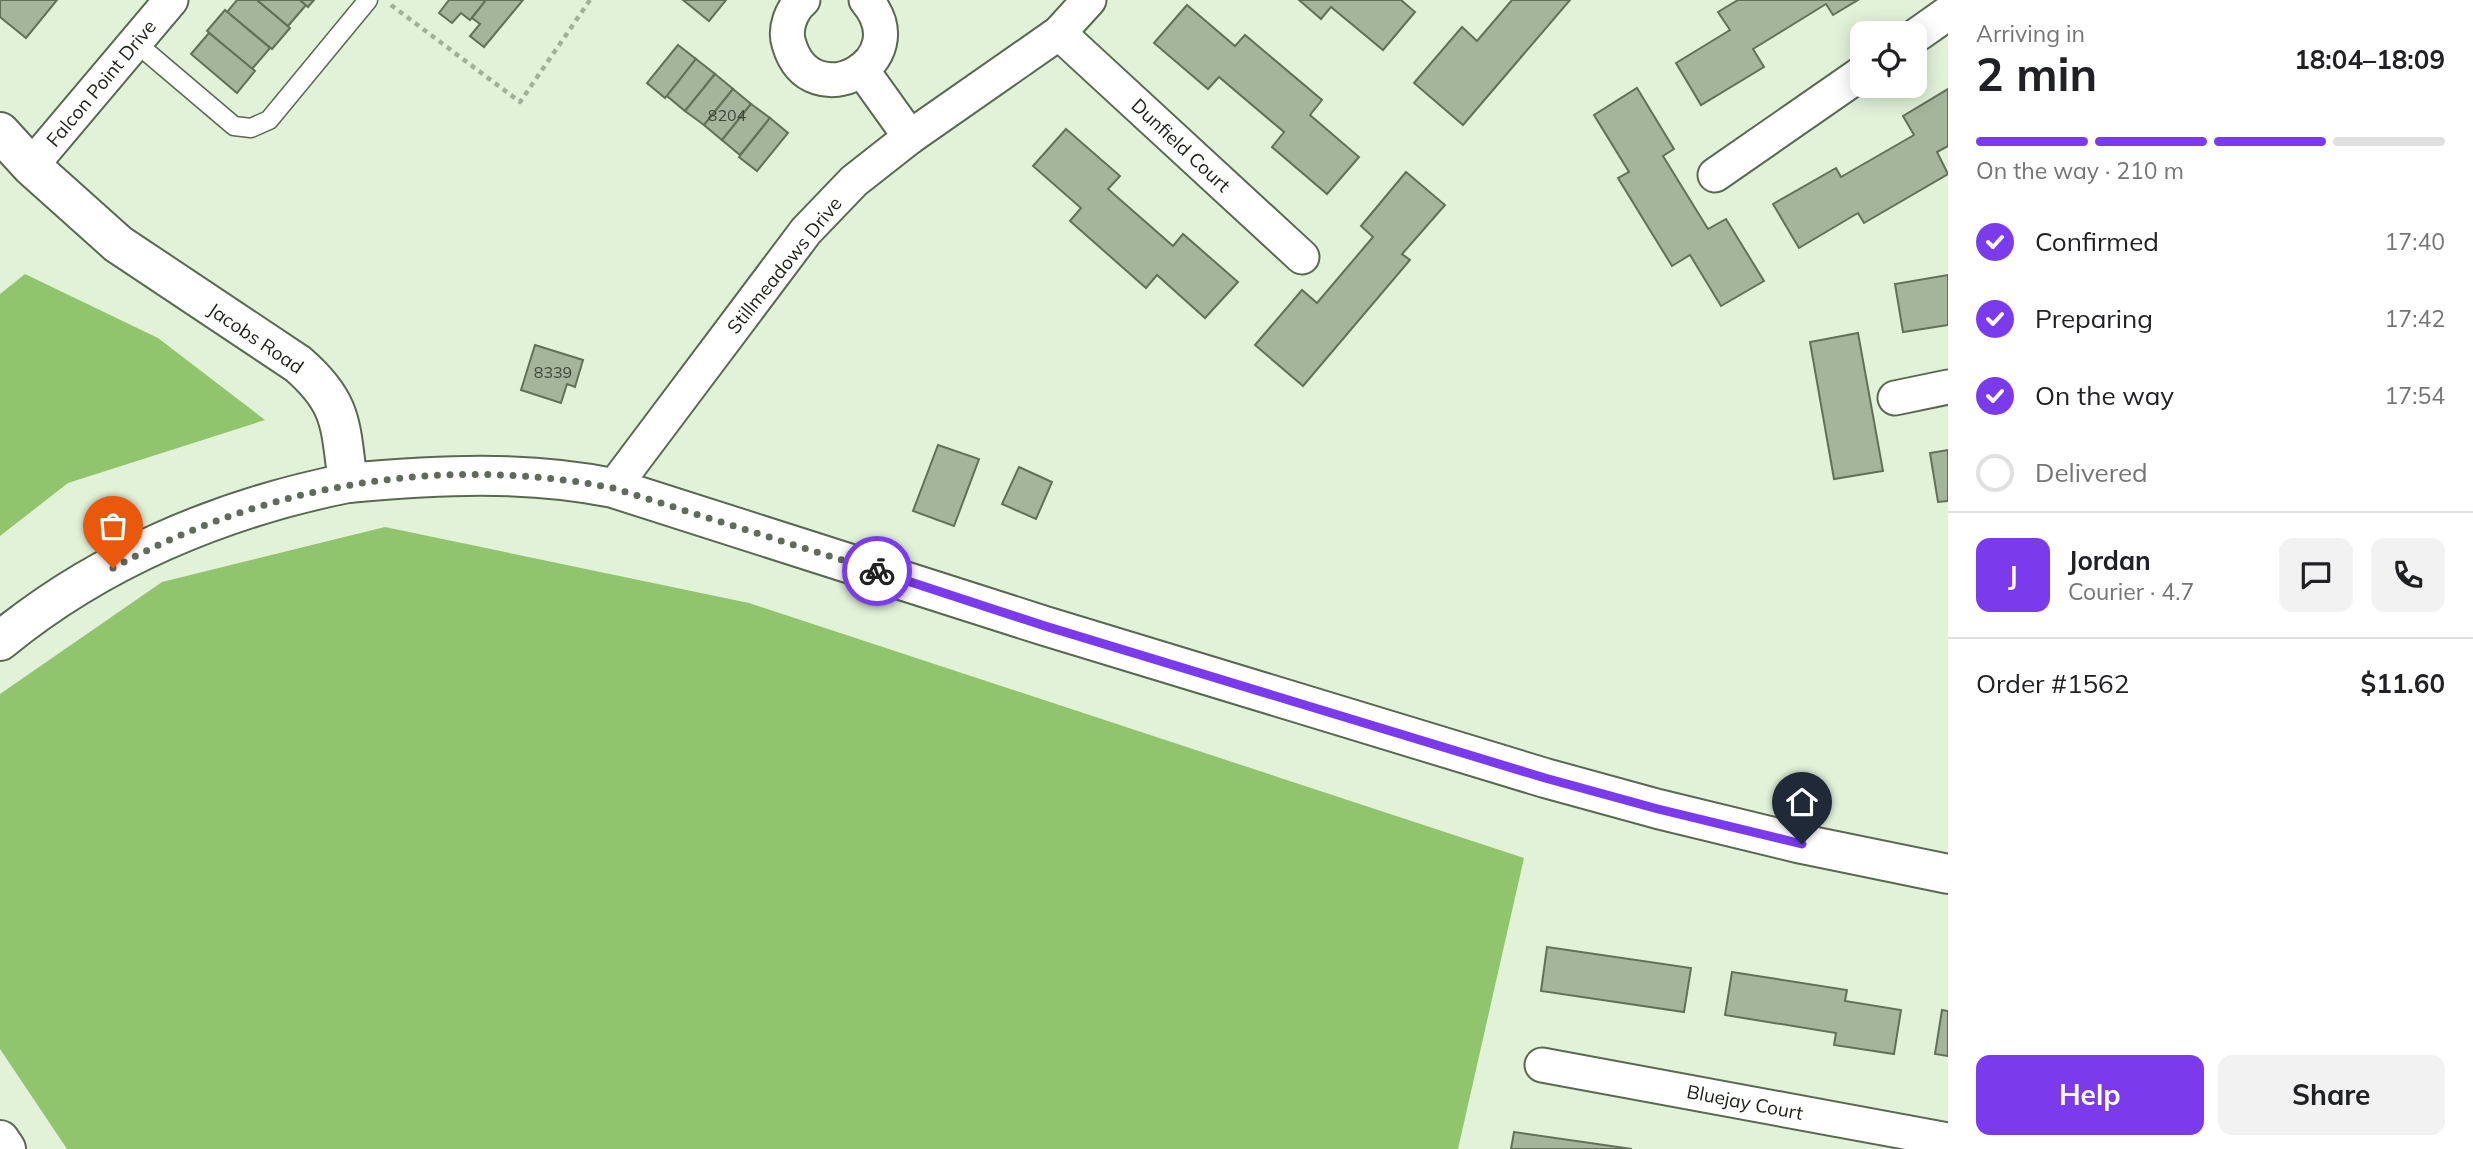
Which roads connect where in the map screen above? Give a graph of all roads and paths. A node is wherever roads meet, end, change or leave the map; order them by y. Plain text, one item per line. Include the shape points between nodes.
1 (171, 0) edge
2 (368, 0) edge
3 (385, 0) edge
4 (590, 0) edge
5 (803, 0) edge
6 (866, 0) edge
7 (1089, 0) edge
8 (1948, 13) edge
9 (1927, 28) edge
10 (1059, 33) junction
11 (135, 42) junction
12 (862, 71) junction
13 (1850, 81) edge
14 (0, 132) edge
15 (910, 136) junction
16 (31, 166) junction
17 (1715, 175) dead end
18 (1302, 257) dead end
19 (1948, 387) edge
20 (1895, 398) dead end
21 (348, 484) junction
22 (613, 488) junction
23 (0, 641) edge
24 (1948, 874) edge
25 (1542, 1065) dead end
26 (0, 1140) edge
27 (1948, 1140) edge
28 (6, 1149) edge

1 - 11 street, Falcon Point Drive
2 - 11 lane via 269,120 251,128 234,126
3 - 4 path via 520,102
5 - 12 street via 789,22 787,40 793,57 805,71 821,79 840,80
6 - 12 street via 875,10 879,46
7 - 10 street, Stillmeadows Drive
8 - 9 street
10 - 15 street, Stillmeadows Drive
10 - 18 street, Dunfield Court
11 - 16 street, Falcon Point Drive
12 - 15 street
13 - 17 street
14 - 16 street, Jacobs Road
15 - 22 street, Stillmeadows Drive via 854,181 807,231
16 - 21 street, Jacobs Road via 117,244 298,363 322,385 339,416
19 - 20 street
21 - 22 street via 464,475 550,478
21 - 23 street via 227,515 178,534 72,589
22 - 24 street via 1045,626 1557,781 1763,834
25 - 27 street, Bluejay Court
26 - 28 street

